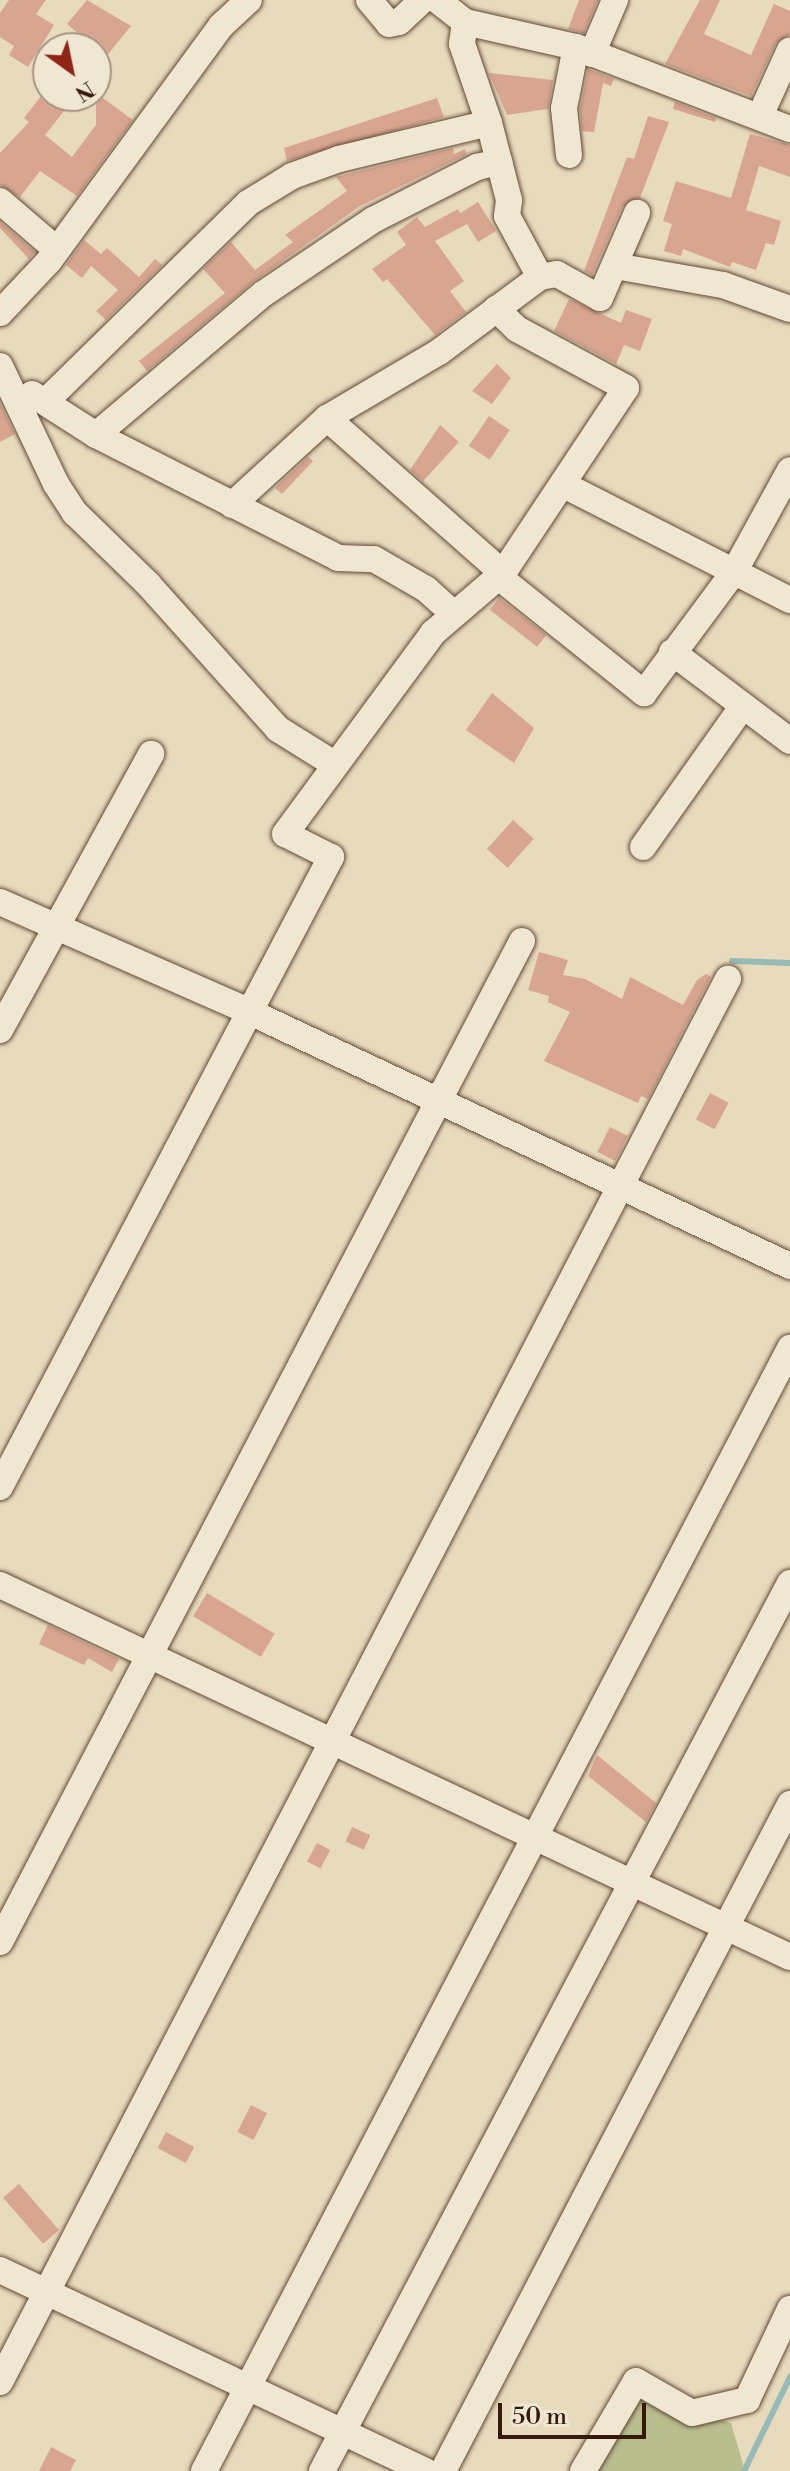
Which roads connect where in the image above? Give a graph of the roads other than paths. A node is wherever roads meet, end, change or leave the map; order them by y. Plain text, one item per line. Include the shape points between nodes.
1 (249, 0) edge
2 (369, 0) edge
3 (423, 0) edge
4 (437, 0) edge
5 (615, 0) edge
6 (465, 22) junction
7 (790, 50) edge
8 (584, 51) junction
9 (760, 116) junction
10 (489, 123) junction
11 (790, 129) edge
12 (569, 155) dead end
13 (499, 162) junction
14 (0, 201) edge
15 (637, 213) dead end
16 (57, 250) junction
17 (615, 266) junction
18 (540, 277) junction
19 (496, 309) junction
20 (790, 309) edge
21 (0, 313) edge
22 (3, 372) edge
23 (45, 402) junction
24 (327, 418) junction
25 (96, 435) junction
26 (790, 470) edge
27 (564, 485) junction
28 (232, 505) junction
29 (734, 572) junction
30 (501, 575) junction
31 (790, 600) edge
32 (453, 613) junction
33 (672, 652) junction
34 (743, 706) junction
35 (790, 741) edge
36 (151, 754) dead end
37 (334, 764) junction
38 (643, 847) dead end
39 (0, 902) edge
40 (54, 925) junction
41 (522, 941) dead end
42 (728, 979) dead end
43 (250, 1012) junction
44 (0, 1030) edge
45 (439, 1102) junction
46 (621, 1187) junction
47 (790, 1266) edge
48 (790, 1348) edge
49 (0, 1487) edge
50 (790, 1583) edge
51 (0, 1585) edge
52 (150, 1654) junction
53 (333, 1740) junction
54 (790, 1804) edge
55 (536, 1835) junction
56 (632, 1882) junction
57 (726, 1927) junction
58 (0, 1942) edge
59 (790, 1957) edge
60 (0, 2270) edge
61 (47, 2292) junction
62 (790, 2309) edge
63 (0, 2382) edge
64 (248, 2387) junction
65 (342, 2432) junction
66 (204, 2471) edge
67 (322, 2471) edge
68 (425, 2471) edge
69 (443, 2471) edge
70 (583, 2471) edge

1 - 16 street via 221,26
2 - 3 street via 389,24 399,22
4 - 6 street
5 - 8 street
6 - 8 street
6 - 10 street via 462,44
7 - 9 street
8 - 9 street
8 - 12 street via 564,108
9 - 11 street
10 - 13 street
10 - 23 street via 339,159 292,176 248,203
13 - 18 street via 507,216
13 - 25 street via 477,167 373,220 263,294
14 - 16 street
15 - 17 street
16 - 21 street
17 - 18 street via 600,298 557,274
17 - 20 street via 723,285
18 - 19 street
19 - 24 street via 439,352
19 - 27 street via 517,329 626,388
22 - 23 street
22 - 37 street via 75,513 148,584 278,729
23 - 25 street
24 - 28 street
24 - 30 street
25 - 28 street
26 - 29 street
27 - 29 street
27 - 30 street
28 - 32 street via 338,558 374,559 426,589
29 - 31 street
29 - 33 street
30 - 32 street
30 - 33 street via 644,693
32 - 37 street
33 - 34 street
34 - 35 street
34 - 38 street
36 - 40 street
37 - 43 street via 285,834 331,857
39 - 40 street
40 - 43 street
40 - 44 street
41 - 45 street
42 - 46 street
43 - 45 street
43 - 49 street
45 - 46 street
45 - 52 street
46 - 47 street
46 - 53 street
48 - 55 street
50 - 56 street
51 - 52 street
52 - 53 street
52 - 58 street
53 - 55 street
53 - 61 street
54 - 57 street
55 - 56 street
55 - 64 street
56 - 57 street
56 - 65 street
57 - 59 street
57 - 69 street
60 - 61 street
61 - 63 street
61 - 64 street
62 - 70 street via 747,2400 692,2413 636,2381
64 - 65 street
64 - 66 street
65 - 67 street
65 - 68 street

